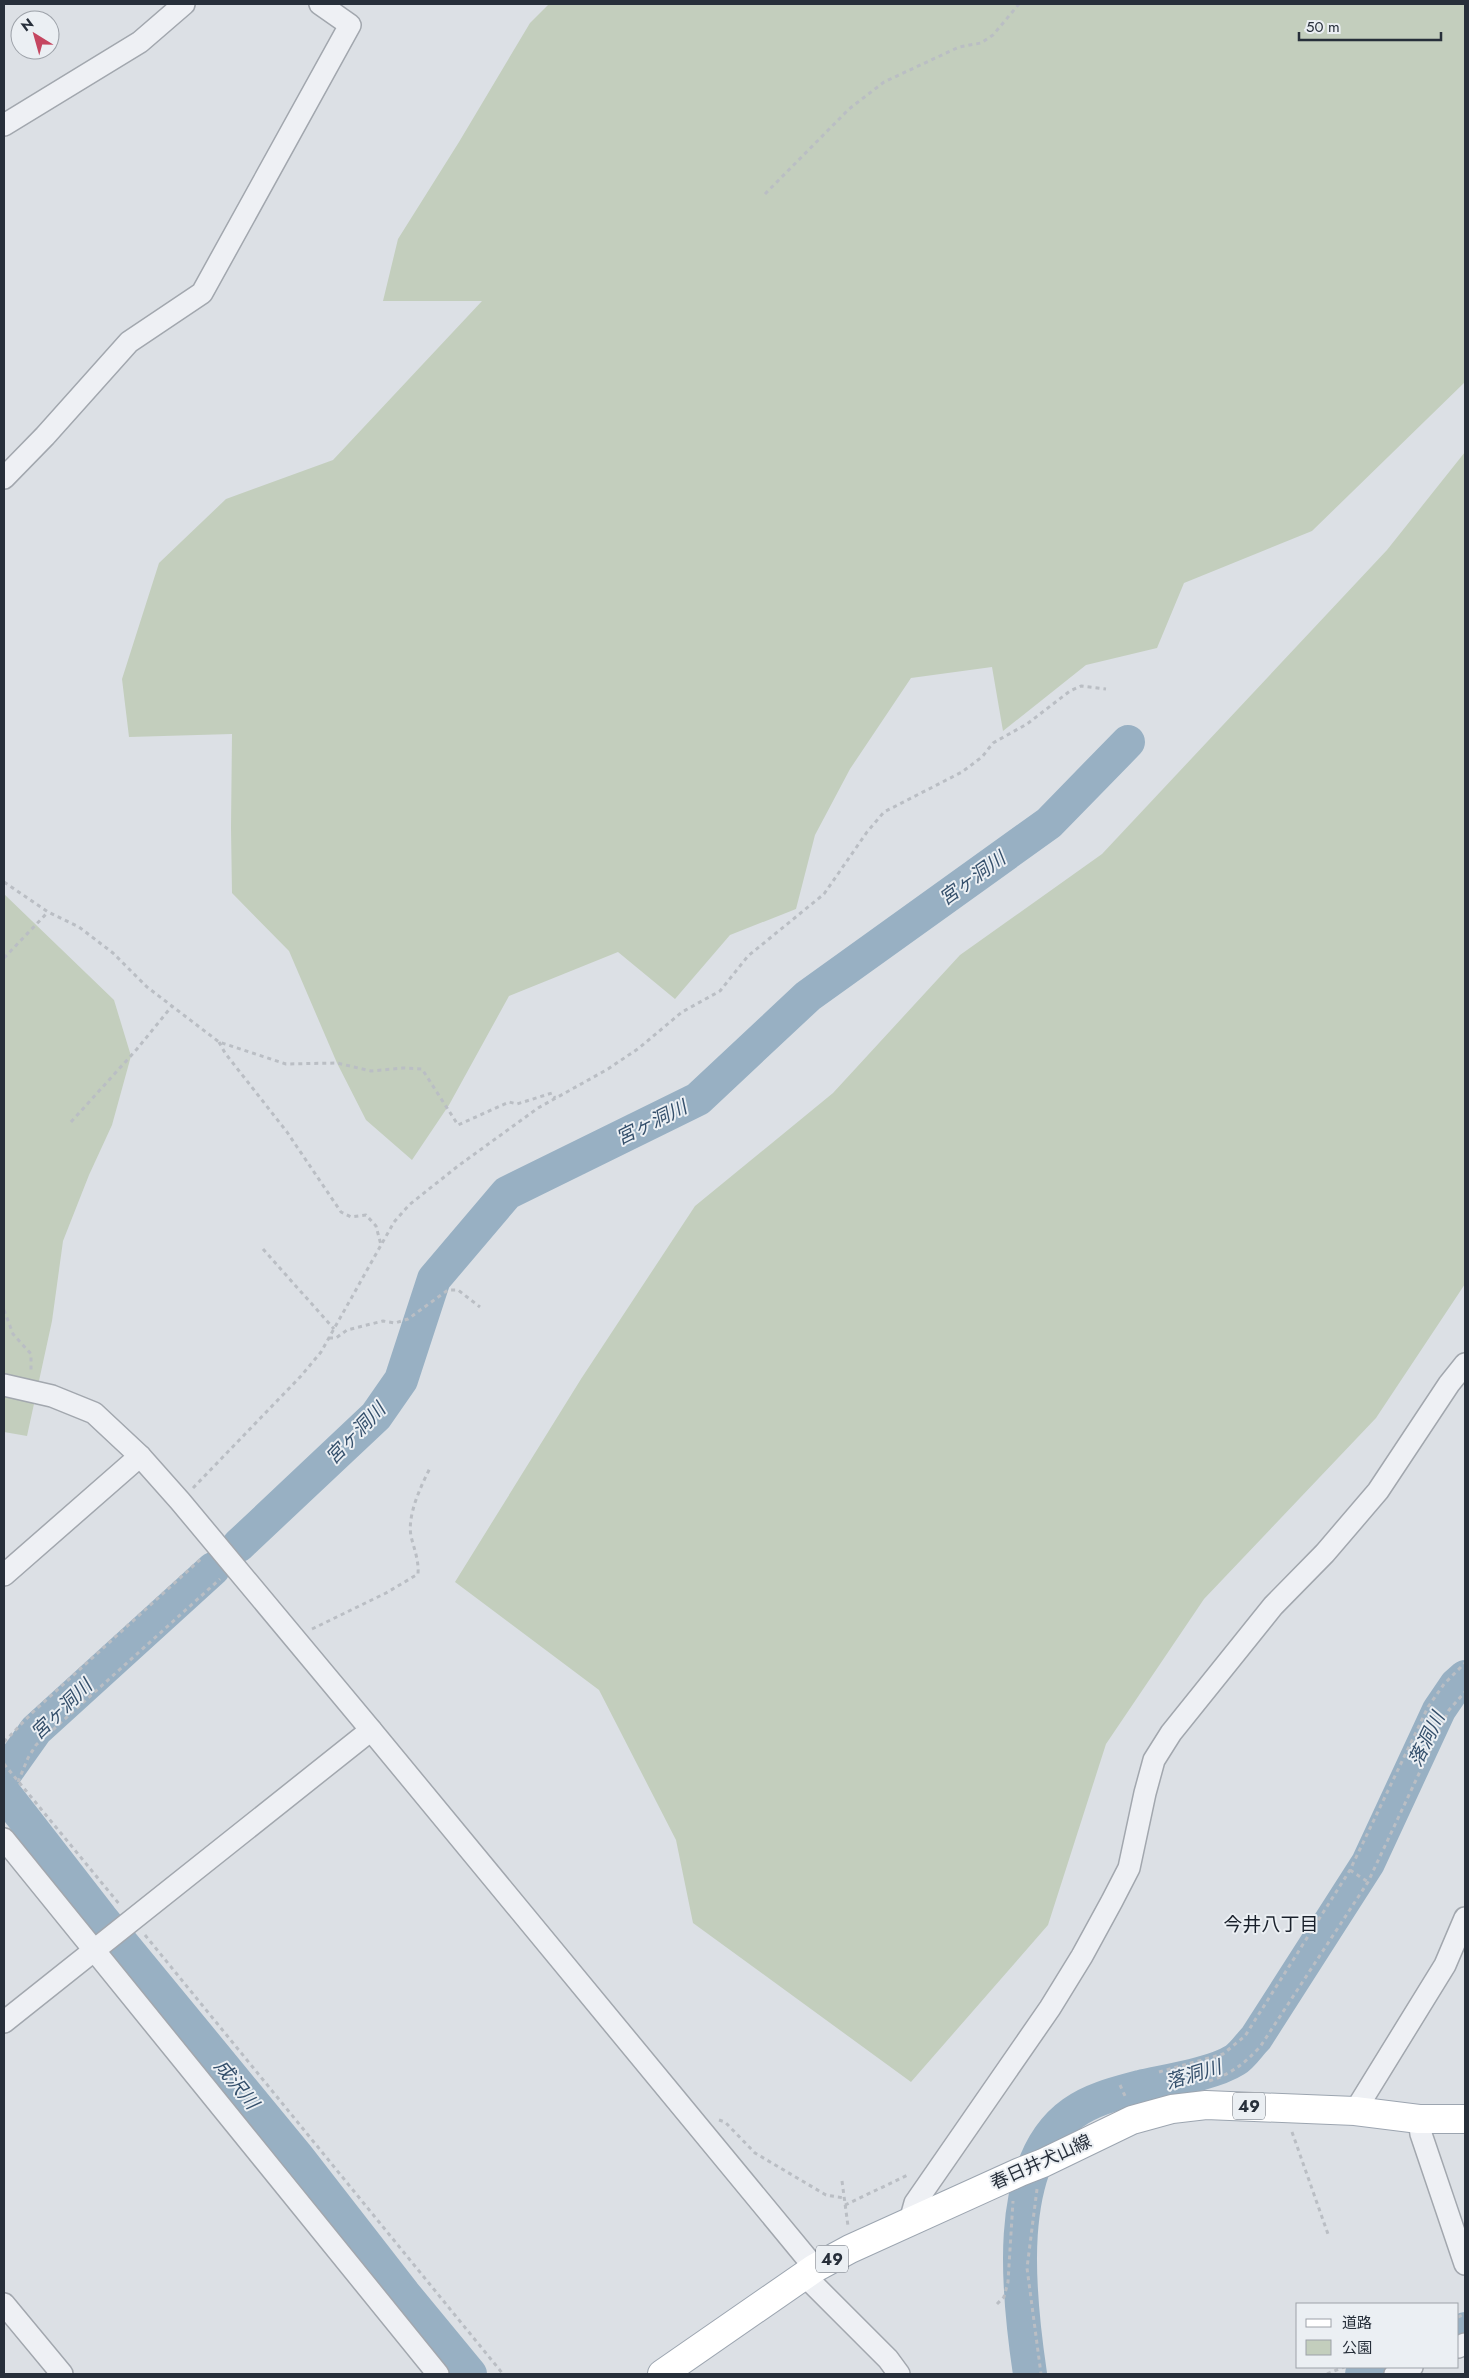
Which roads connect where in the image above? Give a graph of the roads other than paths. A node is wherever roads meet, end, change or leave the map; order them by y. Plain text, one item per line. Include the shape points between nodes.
1 (184, 4) edge
2 (320, 4) edge
3 (4, 125) edge
4 (4, 478) edge
5 (1465, 1364) edge
6 (4, 1385) edge
7 (140, 1456) junction
8 (4, 1574) edge
9 (371, 1730) junction
10 (4, 1839) edge
11 (1465, 1918) edge
12 (94, 1950) junction
13 (4, 2022) edge
14 (1355, 2111) junction
15 (1465, 2118) edge
16 (1419, 2119) junction
17 (910, 2221) junction
18 (1465, 2264) edge
19 (810, 2272) junction
20 (4, 2304) edge
21 (1410, 2368) edge
22 (62, 2374) edge
23 (438, 2374) edge
24 (662, 2374) edge
25 (899, 2374) edge
26 (1395, 2374) edge

1 - 3 street via 140,42
2 - 4 street via 350,25 202,293 129,342
5 - 17 street via 1378,1491 1325,1553 1273,1606 1154,1760 1129,1868 1112,1901 1050,2008 915,2203
6 - 7 street via 52,1396 94,1413
7 - 8 street
7 - 9 street
9 - 12 street
9 - 19 street via 694,2122
10 - 12 street
11 - 14 street via 1445,1965
12 - 13 street
12 - 23 street
14 - 16 main road, 春日井犬山線 / 49
14 - 17 main road, 春日井犬山線 / 49 via 1206,2105 1172,2109 1132,2120
15 - 16 main road, 春日井犬山線 / 49
16 - 18 street via 1421,2134
17 - 19 main road, 春日井犬山線 / 49
19 - 24 main road, 春日井犬山線 / 49
19 - 25 street
20 - 22 street
21 - 26 street

